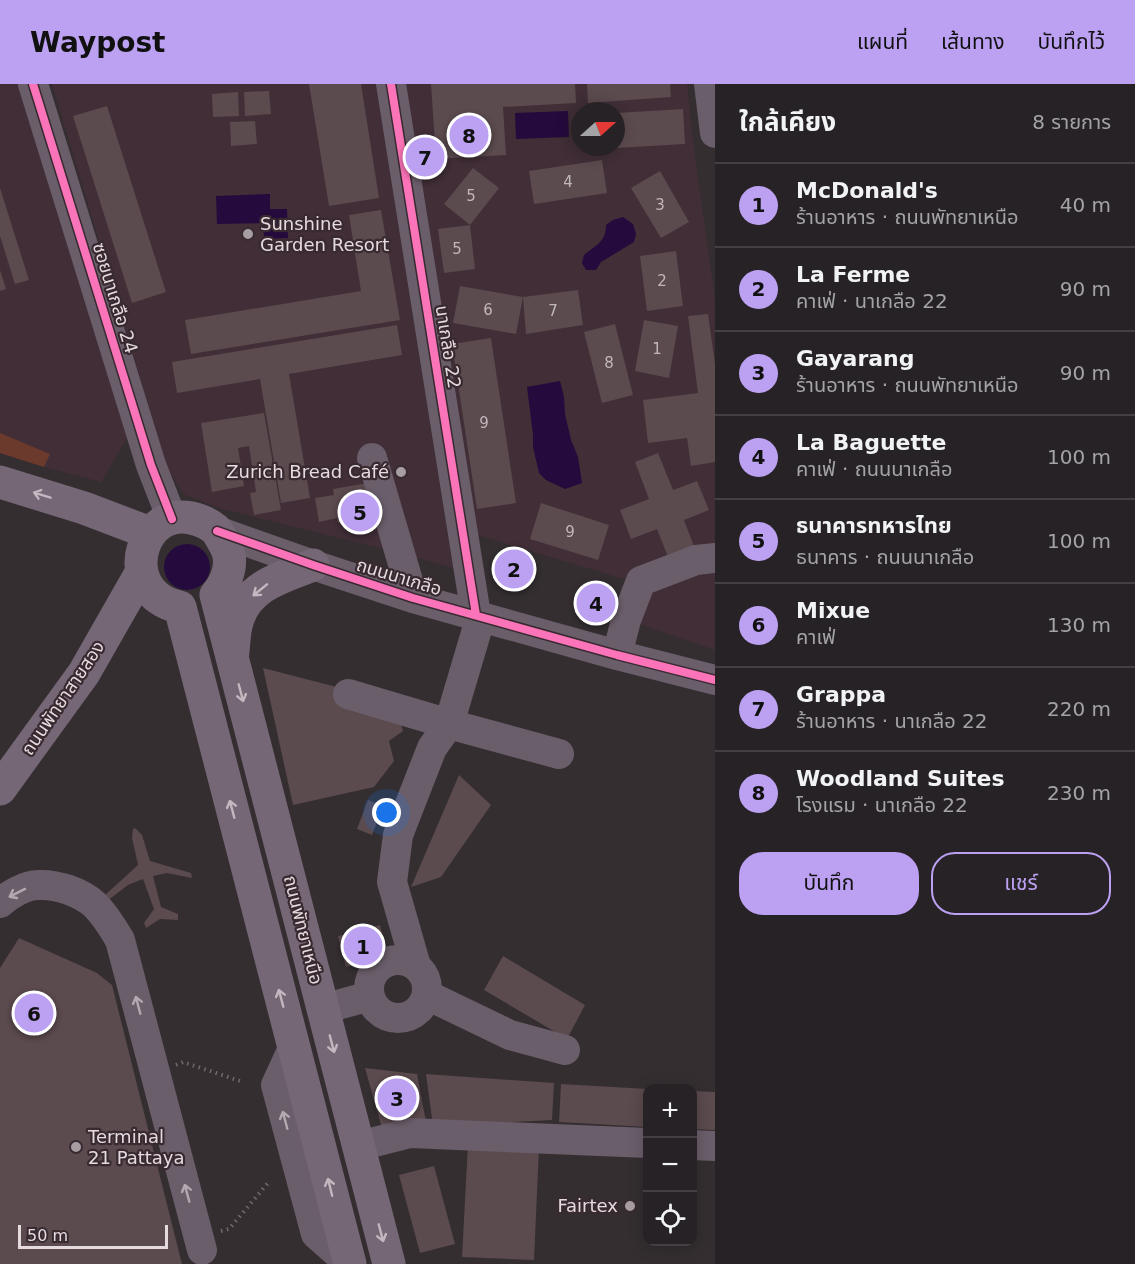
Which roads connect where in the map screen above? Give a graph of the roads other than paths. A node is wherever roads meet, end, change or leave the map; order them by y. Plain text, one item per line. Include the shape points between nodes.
1 (33, 84) edge
2 (391, 84) edge
3 (710, 84) edge
4 (715, 133) edge
5 (372, 458) dead end
6 (0, 482) edge
7 (84, 508) junction
8 (161, 526) junction
9 (217, 531) junction
10 (715, 558) edge
11 (313, 565) junction
12 (141, 573) junction
13 (413, 598) junction
14 (123, 605) junction
15 (478, 616) junction
16 (617, 655) junction
17 (232, 658) junction
18 (714, 686) edge
19 (348, 694) dead end
20 (449, 724) junction
21 (559, 754) dead end
22 (0, 789) edge
23 (0, 903) edge
24 (416, 966) junction
25 (427, 995) junction
26 (370, 996) junction
27 (323, 1009) junction
28 (565, 1050) dead end
29 (643, 1143) edge
30 (697, 1145) edge
31 (359, 1146) junction
32 (715, 1146) edge
33 (208, 1252) edge
34 (350, 1264) edge
35 (389, 1264) edge

1 - 8 street, ซอยนาเกลือ 24 via 150,465
2 - 15 street, นาเกลือ 22
3 - 4 street
5 - 13 street
7 -> 6 main road
7 - 8 main road
7 - 14 main road via 111,530 120,548
8 - 9 main road via 185,517 203,521
8 - 12 main road via 141,553
9 - 11 street, ถนนนาเกลือ
9 - 17 main road, ถนนพัทยาเหนือ via 228,550 229,573 216,595
10 - 16 street via 696,560 641,581
11 - 13 street, ถนนนาเกลือ
11 -> 17 main road via 264,585 245,603 237,620
12 - 14 main road, ถนนพัทยาสายสอง
34 -> 12 main road, ถนนพัทยาเหนือ via 180,608 156,597
13 - 15 street, ถนนนาเกลือ
14 - 22 main road, ถนนพัทยาสายสอง via 84,673
15 - 16 street, ถนนนาเกลือ
15 - 20 street
16 - 18 street, ถนนนาเกลือ
17 -> 27 main road, ถนนพัทยาเหนือ
19 - 20 street
20 - 21 street
20 - 24 street via 432,747 398,835 393,867 392,882
33 -> 23 street via 120,940 94,904 69,888 36,884
24 - 25 street via 424,976
24 - 26 street via 400,960 381,965 370,981
25 - 26 street via 418,1011 401,1019 383,1014
25 - 28 street via 510,1035
26 - 27 street
27 -> 31 main road, ถนนพัทยาเหนือ
29 - 31 street via 410,1133
30 - 32 street
31 -> 35 main road, ถนนพัทยาเหนือ

